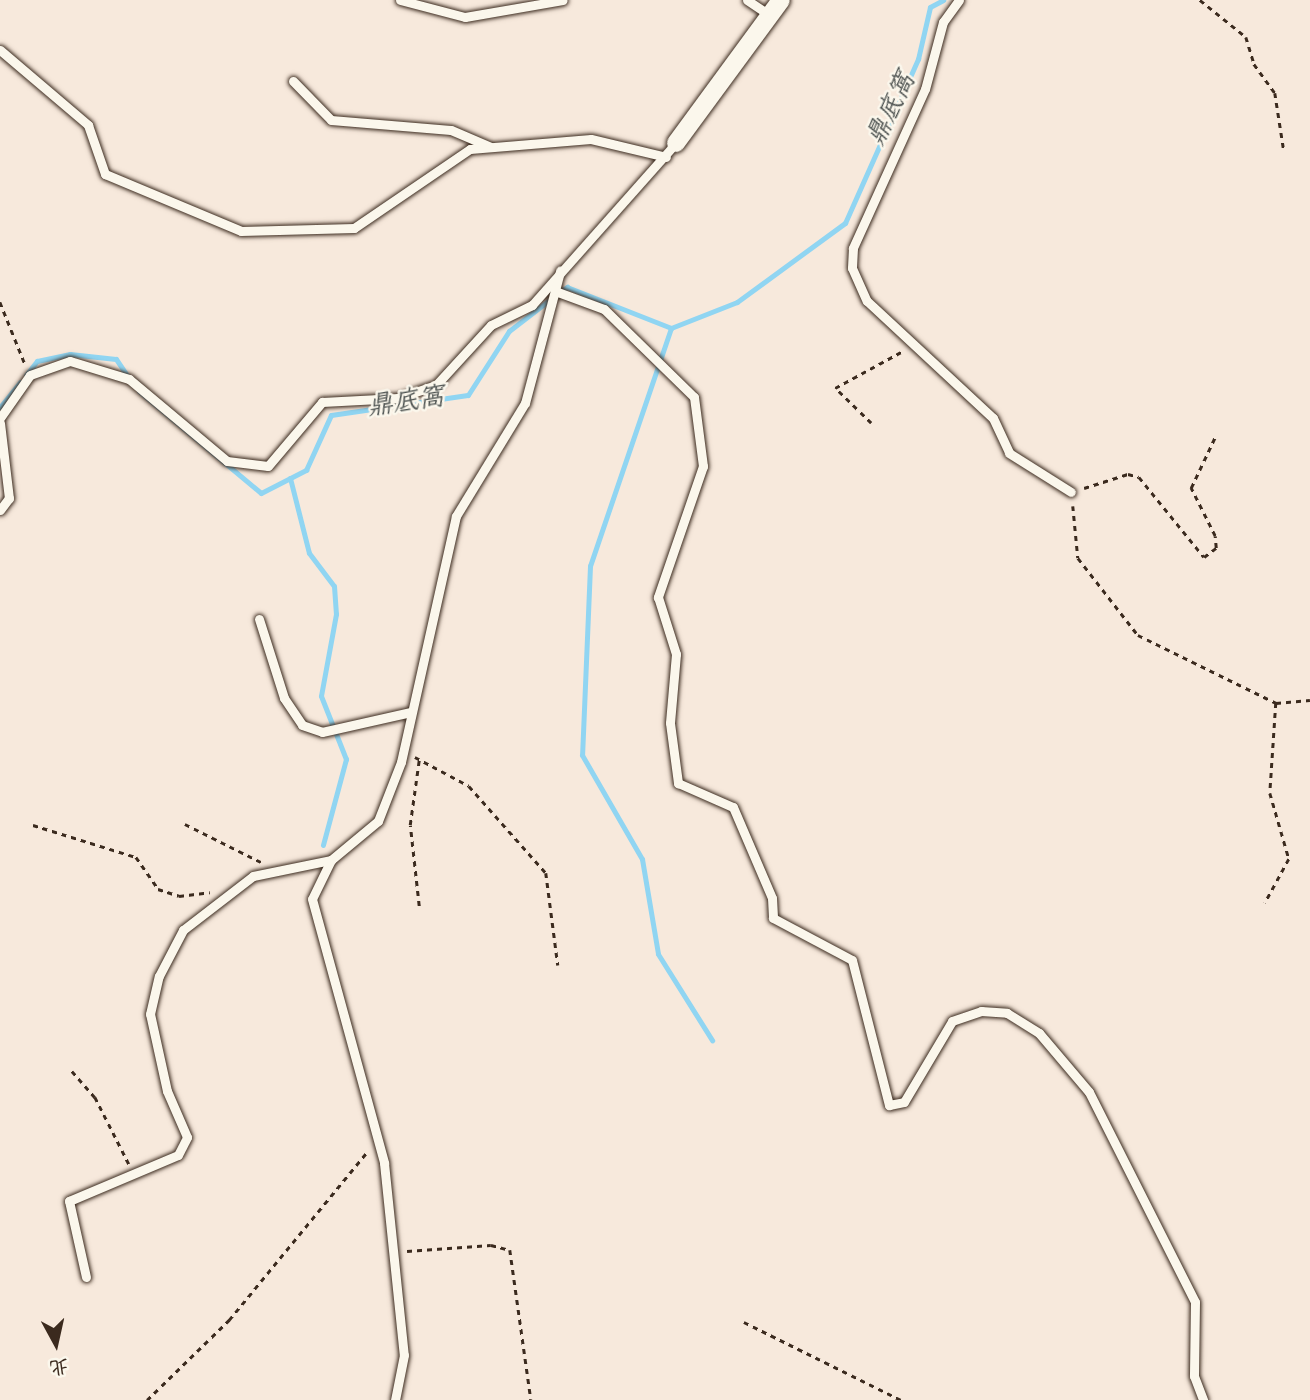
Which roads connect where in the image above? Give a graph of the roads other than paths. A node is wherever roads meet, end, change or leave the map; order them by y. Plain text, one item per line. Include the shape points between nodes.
1 (400, 0) edge
2 (563, 0) edge
3 (747, 0) edge
4 (781, 0) edge
5 (959, 0) edge
6 (769, 15) junction
7 (0, 50) edge
8 (293, 81) dead end
9 (493, 147) junction
10 (671, 150) junction
11 (559, 271) junction
12 (555, 291) junction
13 (0, 421) edge
14 (1071, 492) road end
15 (0, 510) edge
16 (259, 619) dead end
17 (411, 712) junction
18 (331, 860) junction
19 (86, 1277) dead end
20 (396, 1400) edge
21 (1203, 1400) edge

1 - 2 lane via 465,17
3 - 6 lane
4 - 6 street
5 - 14 lane via 943,22 925,89 853,248 852,268 867,301 993,418 1009,453
6 - 10 street
7 - 9 lane via 88,125 105,173 241,231 354,228 470,149
8 - 9 lane via 331,120 451,130
9 - 10 lane via 591,138
10 - 11 lane
11 - 12 lane
11 - 13 lane via 532,305 491,325 436,385 398,398 322,402 283,455 257,469 228,461 129,379 70,361 30,375
12 - 17 lane via 525,403 456,516
12 - 21 lane via 604,309 694,397 703,466 657,597 676,653 670,723 678,783 733,807 772,898 774,918 852,960 889,1105 904,1102 952,1021 970,1013 1018,1019 1072,1072 1107,1120 1195,1302 1194,1376
13 - 15 lane via 9,498
16 - 17 lane via 284,698 302,725 322,732
17 - 18 lane via 402,754 378,821
18 - 19 lane via 265,873 235,889 183,930 159,976 150,1014 167,1091 187,1137 178,1155 69,1201
18 - 20 lane via 312,899 375,1142 398,1251 404,1355

